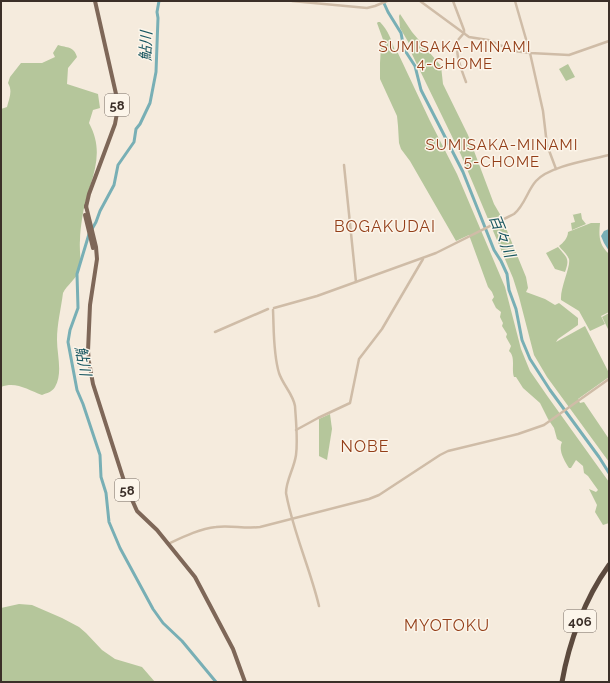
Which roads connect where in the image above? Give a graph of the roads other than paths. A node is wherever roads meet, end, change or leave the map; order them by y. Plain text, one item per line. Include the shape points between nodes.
1 (95, 1) edge
2 (292, 1) edge
3 (387, 1) edge
4 (420, 1) edge
5 (453, 1) edge
6 (515, 1) edge
7 (464, 34) junction
8 (609, 41) edge
9 (530, 53) junction
10 (466, 82) dead end
11 (609, 155) edge
12 (344, 165) dead end
13 (556, 169) junction
14 (423, 258) junction
15 (356, 282) junction
16 (271, 308) junction
17 (215, 332) dead end
18 (609, 379) edge
19 (296, 430) junction
20 (292, 519) junction
21 (168, 544) junction
22 (609, 566) edge
23 (320, 606) dead end
24 (245, 682) edge
25 (562, 682) edge

1 - 21 main road, 58 via 116,94 117,113 86,206 96,268 88,338 91,374 118,465 132,502 140,515
2 - 3 street via 367,8
4 - 7 street
5 - 7 street
6 - 9 street
7 - 9 street via 488,40 514,51
7 - 10 street via 458,40 457,53
8 - 9 street via 569,55
9 - 13 street via 543,111 547,145
11 - 13 street
12 - 15 street
13 - 14 street via 537,180 519,210 446,250
14 - 15 street
14 - 19 street via 382,329 359,359 350,403
15 - 16 street
16 - 17 street
16 - 19 street via 278,368 294,404
18 - 20 street via 537,428 440,455 389,490 369,499
19 - 20 street via 296,455 286,486
20 - 21 street via 250,529 216,527
20 - 23 street
21 - 24 main road, 58 via 200,586 233,650
22 - 25 highway, 406 via 585,609 564,667

